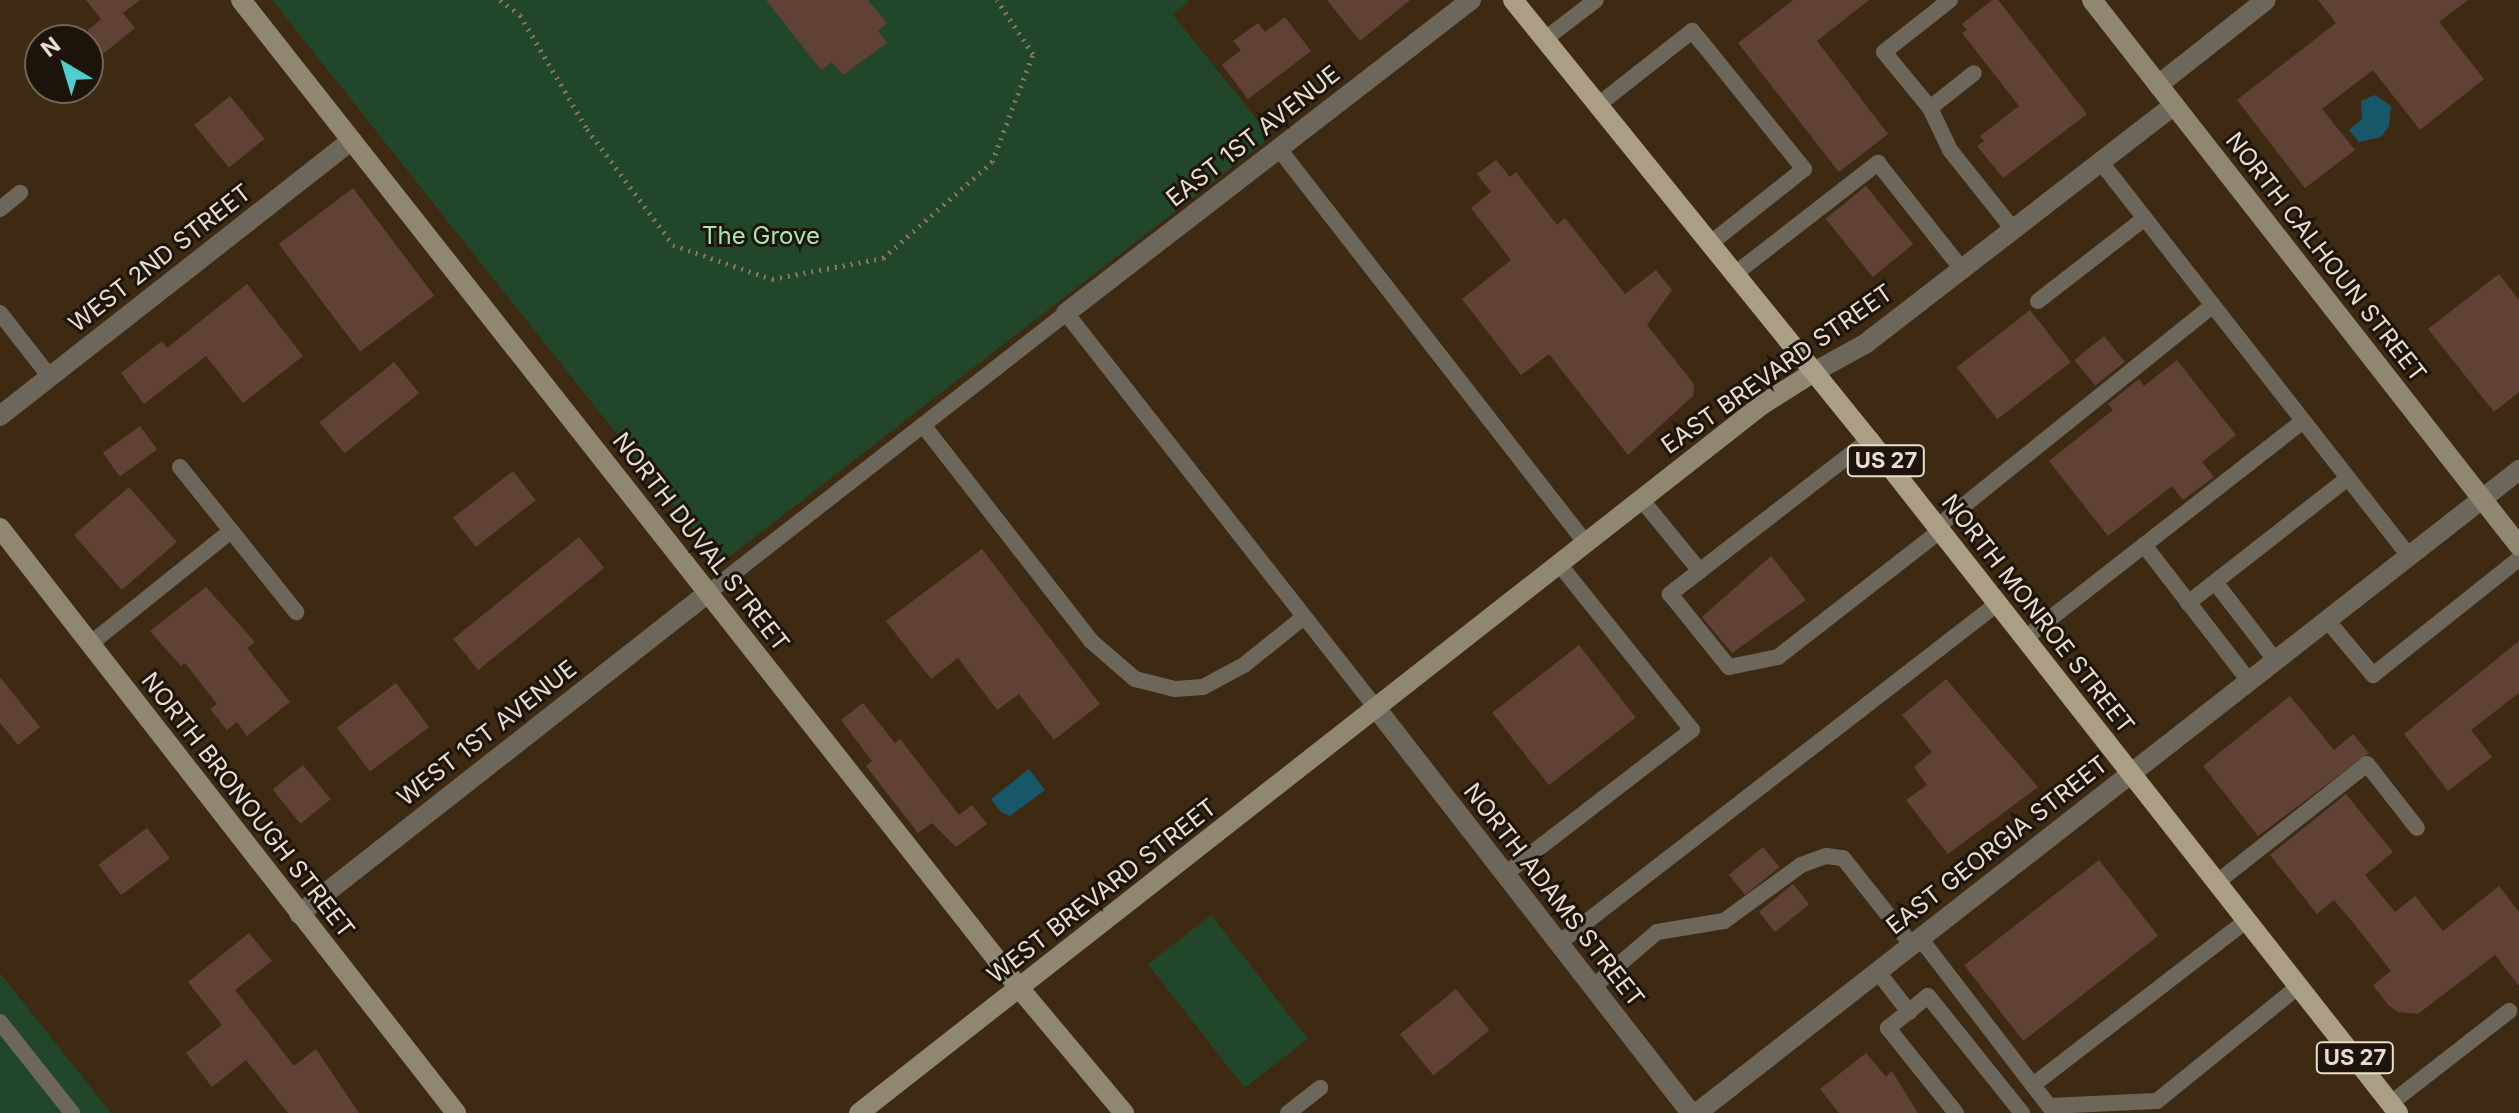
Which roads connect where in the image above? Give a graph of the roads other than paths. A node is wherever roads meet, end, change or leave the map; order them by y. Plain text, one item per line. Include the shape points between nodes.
1 (241, 0) edge
2 (1471, 0) edge
3 (1513, 0) edge
4 (1596, 0) edge
5 (2092, 0) edge
6 (2266, 0) edge
7 (1944, 2) edge
8 (1545, 39) junction
9 (1974, 73) dead end
10 (2158, 85) junction
11 (1598, 105) junction
12 (2174, 105) junction
13 (1930, 108) junction
14 (352, 140) junction
15 (1279, 149) junction
16 (2100, 161) junction
17 (20, 193) dead end
18 (0, 209) edge
19 (2145, 218) junction
20 (2012, 228) junction
21 (1711, 243) junction
22 (1961, 268) junction
23 (1736, 273) junction
24 (2038, 301) dead end
25 (2213, 305) junction
26 (0, 313) edge
27 (1066, 313) junction
28 (1814, 372) junction
29 (50, 377) junction
30 (0, 416) edge
31 (2303, 421) junction
32 (923, 425) junction
33 (1869, 440) junction
34 (180, 467) dead end
35 (2519, 470) edge
36 (2348, 478) junction
37 (1641, 499) junction
38 (2482, 499) junction
39 (0, 528) edge
40 (1938, 529) junction
41 (231, 531) junction
42 (1586, 543) junction
43 (2144, 545) junction
44 (2519, 546) edge
45 (2409, 556) junction
46 (2519, 559) edge
47 (1560, 565) junction
48 (1700, 571) junction
49 (2215, 582) junction
50 (708, 593) junction
51 (2188, 603) junction
52 (1997, 604) junction
53 (296, 612) dead end
54 (1304, 617) junction
55 (2327, 620) junction
56 (2024, 639) junction
57 (90, 644) junction
58 (2275, 660) junction
59 (2249, 681) junction
60 (1376, 708) junction
61 (2130, 774) junction
62 (2417, 828) dead end
63 (1505, 874) junction
64 (2216, 883) junction
65 (299, 914) junction
66 (2246, 921) junction
67 (1916, 942) junction
68 (1559, 943) junction
69 (1878, 972) junction
70 (1593, 987) junction
71 (2298, 987) junction
72 (1020, 989) junction
73 (2509, 1011) dead end
74 (1909, 1012) junction
75 (0, 1022) edge
76 (2033, 1085) junction
77 (1320, 1088) dead end
78 (2395, 1108) edge
79 (1954, 1112) edge
80 (72, 1113) edge
81 (456, 1113) edge
82 (859, 1113) edge
83 (1124, 1113) edge
84 (1288, 1113) edge
85 (1691, 1113) edge
86 (1697, 1113) edge
87 (2022, 1113) edge

1 - 14 main road, NORTH DUVAL STREET
2 - 15 street, EAST 1ST AVENUE
3 - 8 main road, NORTH MONROE STREET / US 27
4 - 8 lane
5 - 10 main road, NORTH CALHOUN STREET
6 - 10 street
7 - 13 lane via 1884,52
8 - 11 main road, NORTH MONROE STREET / US 27
9 - 13 lane
10 - 12 main road, NORTH CALHOUN STREET
11 - 21 main road, NORTH MONROE STREET / US 27
11 - 21 lane via 1692,31 1703,44 1804,169
12 - 16 street, EAST BREVARD STREET
12 - 38 main road, NORTH CALHOUN STREET
13 - 20 lane via 1950,150
14 - 29 street, WEST 2ND STREET
14 - 50 main road, NORTH DUVAL STREET
15 - 27 street, EAST 1ST AVENUE
15 - 42 lane
16 - 19 lane
16 - 20 street, EAST BREVARD STREET
17 - 18 lane
19 - 24 lane
19 - 25 lane
20 - 22 street, EAST BREVARD STREET
21 - 23 main road, NORTH MONROE STREET / US 27
22 - 23 lane via 1878,163
22 - 28 street, EAST BREVARD STREET via 1865,344
23 - 28 main road, NORTH MONROE STREET / US 27
25 - 31 lane
25 - 40 lane
26 - 29 lane
27 - 32 lane
27 - 54 lane
28 - 33 main road, NORTH MONROE STREET / US 27
28 - 37 main road, EAST BREVARD STREET via 1763,404
29 - 30 street, WEST 2ND STREET
31 - 36 lane
31 - 43 lane
32 - 50 lane
32 - 54 lane via 1091,641 1135,679 1175,689 1203,687 1244,665
33 - 40 main road, NORTH MONROE STREET / US 27
33 - 48 lane
34 - 41 lane
35 - 38 street, EAST GEORGIA STREET
36 - 45 lane
36 - 49 lane
37 - 42 main road, EAST BREVARD STREET
37 - 48 lane
38 - 44 main road, NORTH CALHOUN STREET
38 - 45 street, EAST GEORGIA STREET
39 - 57 main road, NORTH BRONOUGH STREET
40 - 48 lane via 1778,657 1729,667 1670,594
40 - 52 main road, NORTH MONROE STREET / US 27
41 - 53 lane
41 - 57 lane
42 - 47 main road, EAST BREVARD STREET
43 - 51 lane
43 - 56 lane
45 - 55 street, EAST GEORGIA STREET
46 - 55 lane via 2373,675
47 - 60 main road, EAST BREVARD STREET
47 - 63 lane via 1692,730
49 - 51 lane
49 - 58 lane
50 - 65 street, WEST 1ST AVENUE
50 - 72 main road, NORTH DUVAL STREET
51 - 59 lane
52 - 56 main road, NORTH MONROE STREET / US 27
52 - 68 lane
54 - 60 lane
55 - 58 street, EAST GEORGIA STREET
56 - 61 main road, NORTH MONROE STREET / US 27
57 - 65 main road, NORTH BRONOUGH STREET
58 - 59 street, EAST GEORGIA STREET
59 - 61 street, EAST GEORGIA STREET
60 - 63 street, NORTH ADAMS STREET
60 - 72 main road, WEST BREVARD STREET
61 - 64 main road, NORTH MONROE STREET / US 27
61 - 67 street, EAST GEORGIA STREET
62 - 64 lane via 2367,764
63 - 68 street, NORTH ADAMS STREET
64 - 66 main road, NORTH MONROE STREET / US 27
65 - 81 main road, NORTH BRONOUGH STREET
66 - 71 main road, NORTH MONROE STREET / US 27
66 - 76 lane
67 - 69 street, EAST GEORGIA STREET
67 - 70 lane via 1843,858 1826,856 1801,865 1724,921 1657,932
67 - 76 lane
68 - 70 street, NORTH ADAMS STREET
69 - 74 lane
69 - 86 street, EAST GEORGIA STREET
70 - 85 street, NORTH ADAMS STREET
71 - 76 lane via 2157,1101 2049,1106
71 - 78 main road, NORTH MONROE STREET / US 27
72 - 82 main road, WEST BREVARD STREET
72 - 83 main road, NORTH DUVAL STREET
73 - 78 lane
74 - 79 lane via 1888,1028
74 - 87 lane via 1928,996
75 - 80 lane
77 - 84 lane

